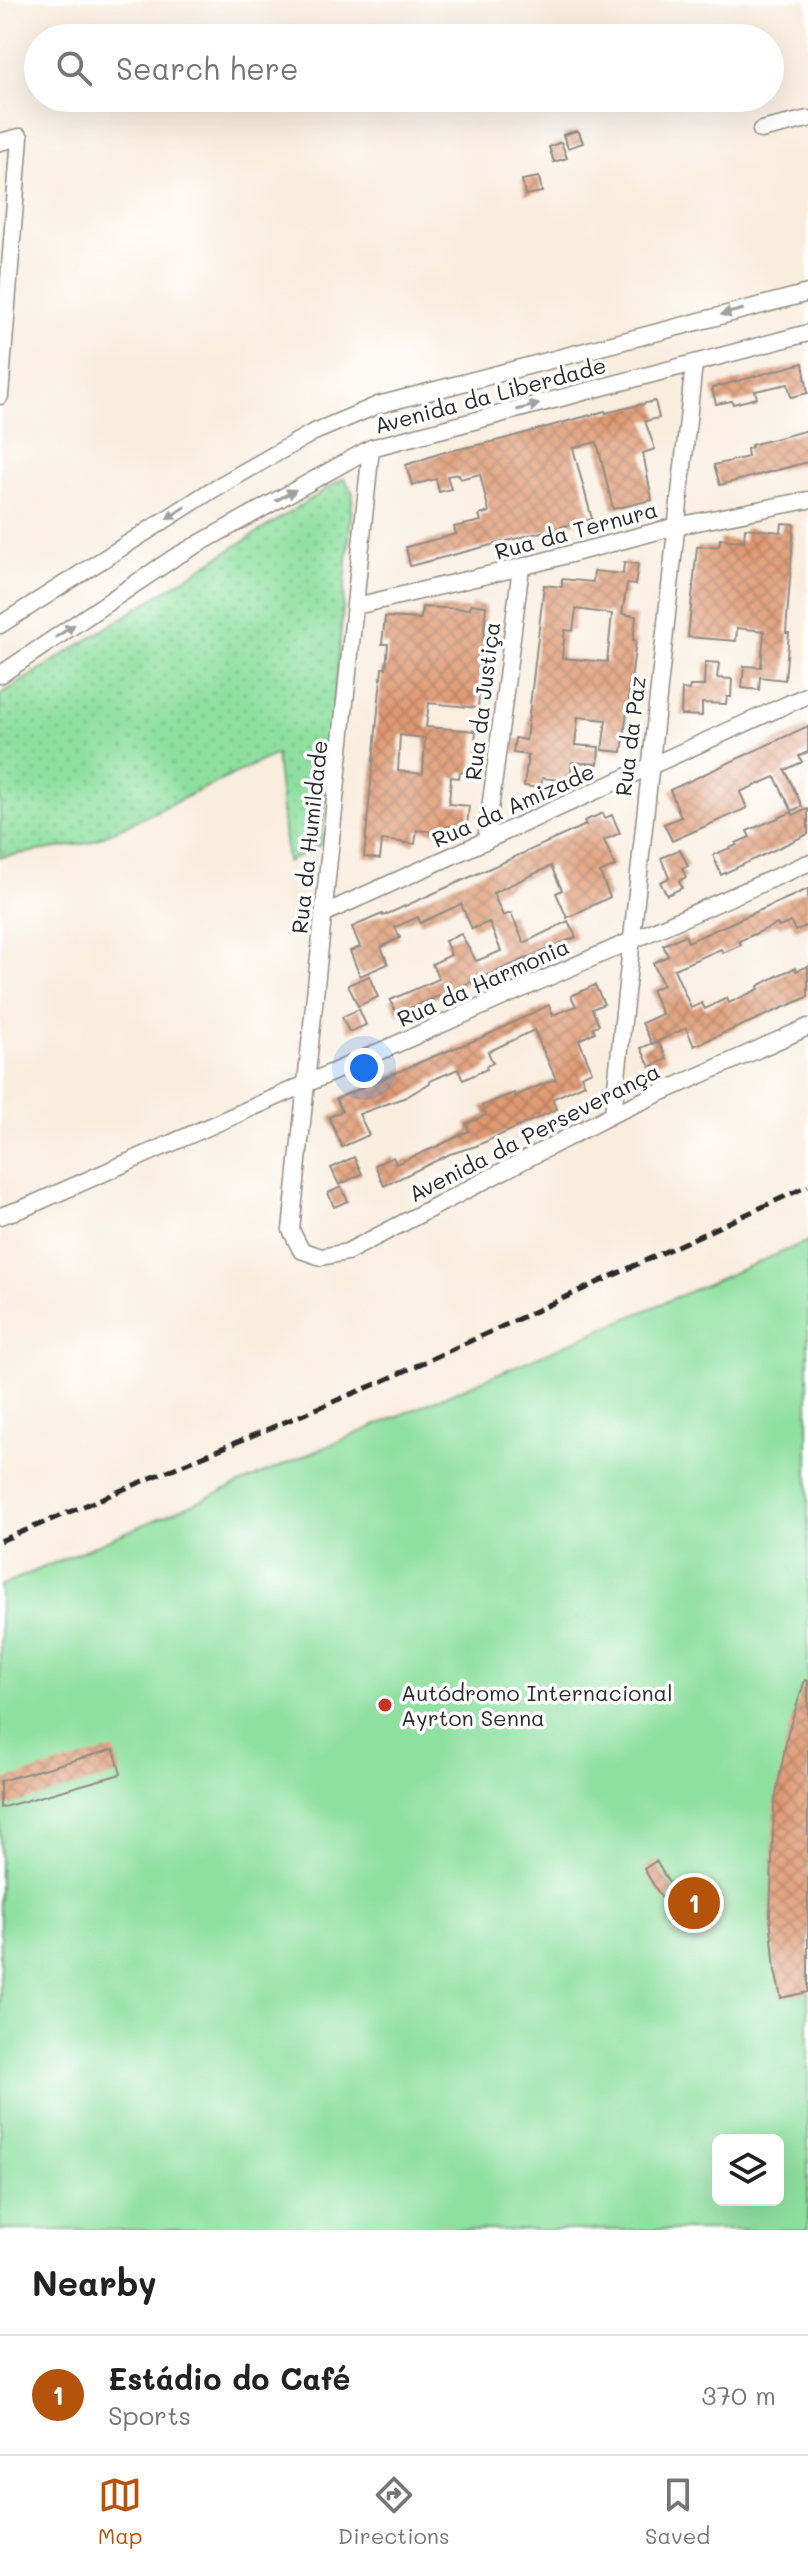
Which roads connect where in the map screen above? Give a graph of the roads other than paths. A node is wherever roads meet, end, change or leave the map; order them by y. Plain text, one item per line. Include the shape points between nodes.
1 (808, 119) edge
2 (761, 130) dead end
3 (0, 142) edge
4 (808, 293) edge
5 (4, 312) edge
6 (808, 333) edge
7 (694, 364) junction
8 (0, 396) edge
9 (371, 448) junction
10 (808, 500) edge
11 (677, 526) junction
12 (521, 567) junction
13 (356, 606) junction
14 (0, 625) edge
15 (0, 675) edge
16 (808, 695) edge
17 (649, 767) junction
18 (486, 841) junction
19 (808, 863) edge
20 (323, 914) junction
21 (630, 941) junction
22 (808, 1027) edge
23 (304, 1085) junction
24 (613, 1114) junction
25 (0, 1216) edge
26 (291, 1230) joint

1 - 2 street
3 - 5 street via 20,137
4 -> 14 street, Avenida da Liberdade via 378,405 312,433 212,490
5 - 8 street
6 - 7 street, Avenida da Liberdade
9 -> 7 street, Avenida da Liberdade
7 - 11 street, Rua da Paz
9 - 13 street, Rua da Humildade
15 -> 9 street, Avenida da Liberdade via 175,557
10 - 11 street, Rua da Ternura
11 - 12 street, Rua da Ternura
11 - 17 street, Rua da Paz
12 - 13 street, Rua da Ternura
12 - 18 street, Rua da Justiça
13 - 20 street, Rua da Humildade
16 - 17 street, Rua da Amizade
17 - 18 street, Rua da Amizade
17 - 21 street, Rua da Paz
18 - 20 street, Rua da Amizade
19 - 21 street, Rua da Harmonia
20 - 23 street, Rua da Humildade
21 - 23 street, Rua da Harmonia
21 - 24 street, Rua da Paz
22 - 24 street, Avenida da Perseverança
23 - 25 street, Rua da Harmonia
23 - 26 street, Rua da Humildade
24 - 26 street, Avenida da Perseverança via 347,1252 321,1257 301,1250

